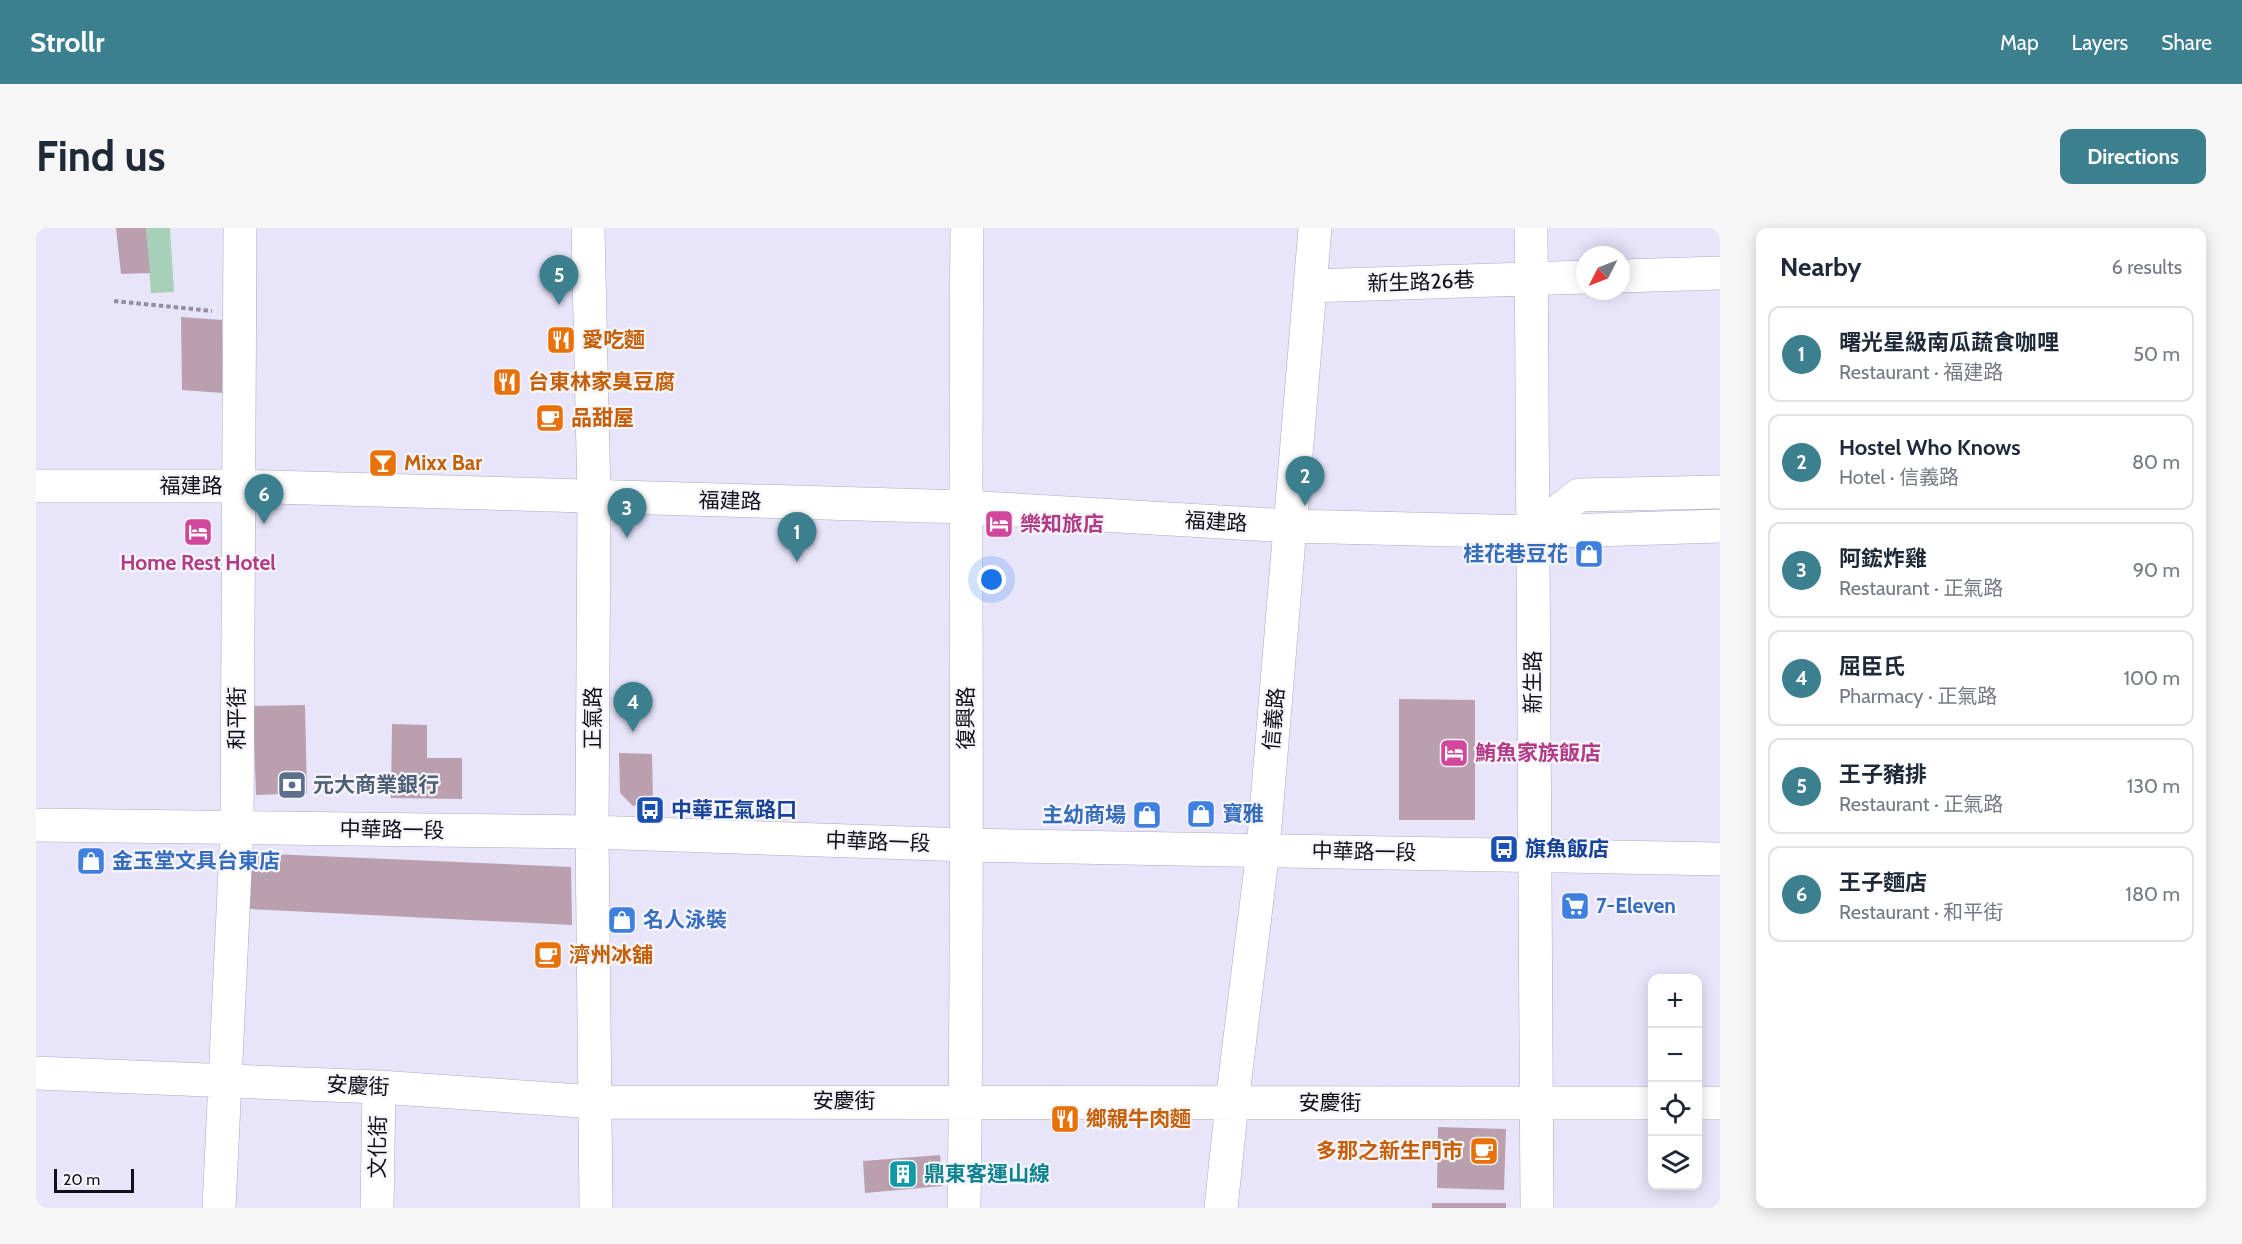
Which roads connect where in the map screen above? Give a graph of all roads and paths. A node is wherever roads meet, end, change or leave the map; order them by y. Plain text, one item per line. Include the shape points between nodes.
1 (240, 228) edge
2 (588, 228) edge
3 (967, 228) edge
4 (1315, 228) edge
5 (1531, 228) edge
6 (1720, 273) edge
7 (1630, 276) edge
8 (1576, 277) edge
9 (1531, 278) junction
10 (1310, 286) junction
11 (114, 301) dead end
12 (239, 313) junction
13 (36, 486) edge
14 (239, 486) junction
15 (1720, 492) edge
16 (594, 498) junction
17 (964, 507) junction
18 (1290, 526) junction
19 (1720, 526) edge
20 (1532, 532) junction
21 (36, 825) edge
22 (237, 827) junction
23 (592, 832) junction
24 (967, 844) junction
25 (1263, 850) junction
26 (1535, 856) junction
27 (1720, 859) edge
28 (36, 1073) edge
29 (224, 1080) junction
30 (379, 1086) junction
31 (966, 1101) junction
32 (596, 1102) junction
33 (1232, 1103) junction
34 (1648, 1103) edge
35 (1702, 1103) edge
36 (1720, 1103) edge
37 (1537, 1104) junction
38 (219, 1208) edge
39 (377, 1208) edge
40 (596, 1208) edge
41 (964, 1208) edge
42 (1221, 1208) edge
43 (1537, 1208) edge

1 - 12 street, 和平街
2 - 16 street, 正氣路
3 - 17 street, 復興路
4 - 10 street, 信義路
5 - 9 street, 新生路
6 - 7 street
8 - 9 street, 新生路26巷
9 - 10 street, 新生路26巷
9 - 20 street, 新生路
10 - 18 street, 信義路
11 - 12 path
12 - 14 street, 和平街
13 - 14 street, 福建路
14 - 16 street, 福建路
14 - 22 street, 和平街
15 - 20 street via 1579,495
16 - 17 street, 福建路
16 - 23 street, 正氣路
17 - 18 street, 福建路
17 - 24 street, 復興路
18 - 20 street, 福建路
18 - 25 street, 信義路
19 - 20 street, 福建路
20 - 26 street, 新生路
21 - 22 street, 中華路一段
22 - 23 street, 中華路一段
22 - 29 street, 和平街
23 - 24 street, 中華路一段
23 - 32 street, 正氣路
24 - 25 street, 中華路一段
24 - 31 street, 復興路
25 - 26 street, 中華路一段
25 - 33 street, 信義路
26 - 27 street, 中華路一段
26 - 37 street, 新生路
28 - 29 street, 安慶街
29 - 30 street, 安慶街
29 - 38 street, 和平街
30 - 32 street, 安慶街
30 - 39 street, 文化街
31 - 32 street, 安慶街
31 - 33 street, 安慶街
31 - 41 street, 復興路
32 - 40 street, 正氣路
33 - 37 street, 安慶街
33 - 42 street, 信義路
34 - 37 street, 安慶街
35 - 36 street
37 - 43 street, 新生路

